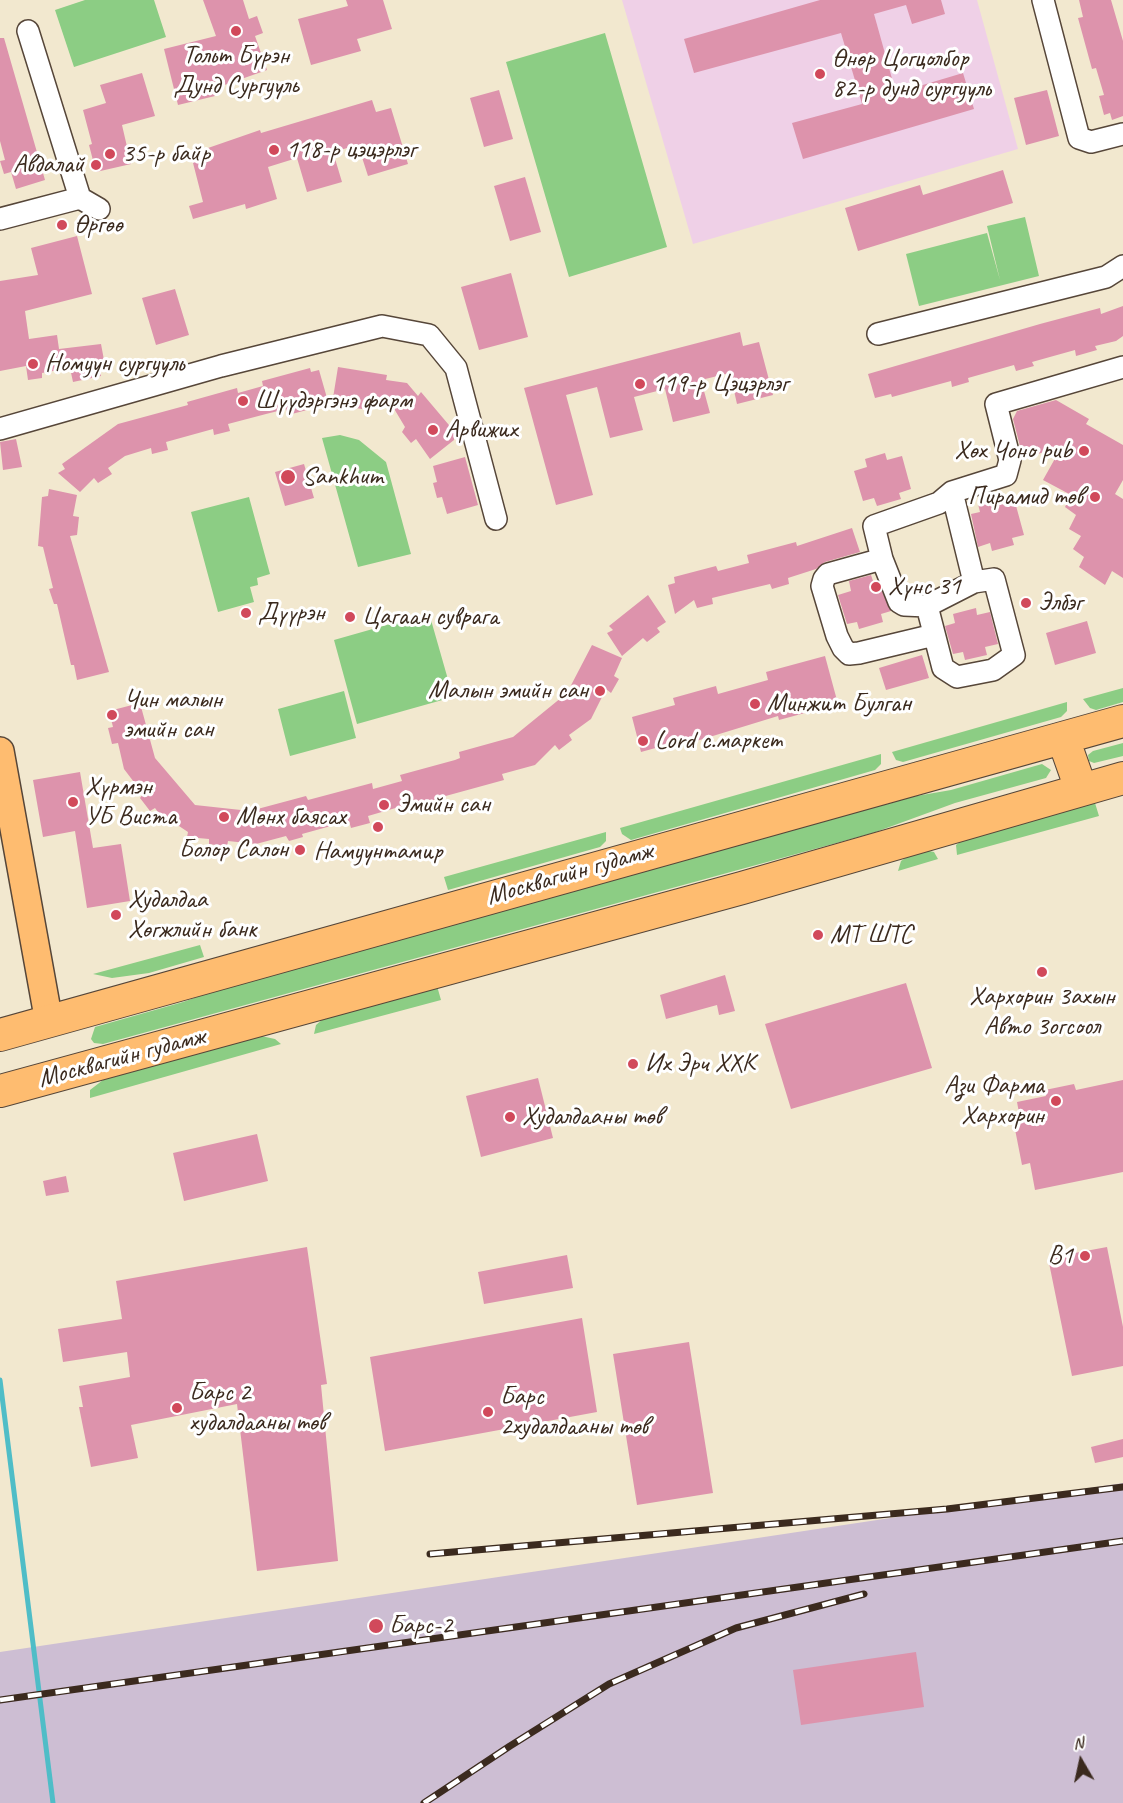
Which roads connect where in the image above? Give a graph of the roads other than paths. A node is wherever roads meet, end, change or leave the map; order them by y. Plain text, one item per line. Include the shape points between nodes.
1 (1043, 0) edge
2 (28, 31) dead end
3 (1123, 134) edge
4 (80, 198) junction
5 (99, 209) dead end
6 (0, 219) edge
7 (1123, 266) edge
8 (878, 334) dead end
9 (1123, 368) edge
10 (0, 429) edge
11 (952, 492) junction
12 (496, 519) dead end
13 (882, 559) junction
14 (974, 582) junction
15 (927, 606) junction
16 (934, 634) junction
17 (1123, 721) edge
18 (1063, 738) junction
19 (0, 751) edge
20 (1123, 778) edge
21 (1081, 789) junction
22 (49, 1022) junction
23 (9, 1033) edge
24 (11, 1088) edge

1 - 3 street via 1079,138 1091,142
2 - 4 street
4 - 5 street
4 - 6 street
7 - 8 street via 1106,277
9 - 11 street via 996,404 1010,460 1006,476
10 - 12 street via 221,366 382,326 394,328 429,335 456,368
11 - 13 street via 939,503 874,526
11 - 14 street
13 - 15 street via 899,602
13 - 16 street via 828,574 824,579 822,586 843,648 849,654 859,653
14 - 15 street
14 - 16 street via 994,579 1014,654 993,670 957,677 943,668
15 - 16 street
17 - 18 highway, Москвагийн гудамж
18 - 21 highway
18 - 22 highway, Москвагийн гудамж
19 - 22 main road
20 - 21 highway, Москвагийн гудамж
21 - 24 highway, Москвагийн гудамж via 742,888
22 - 23 highway, Москвагийн гудамж

